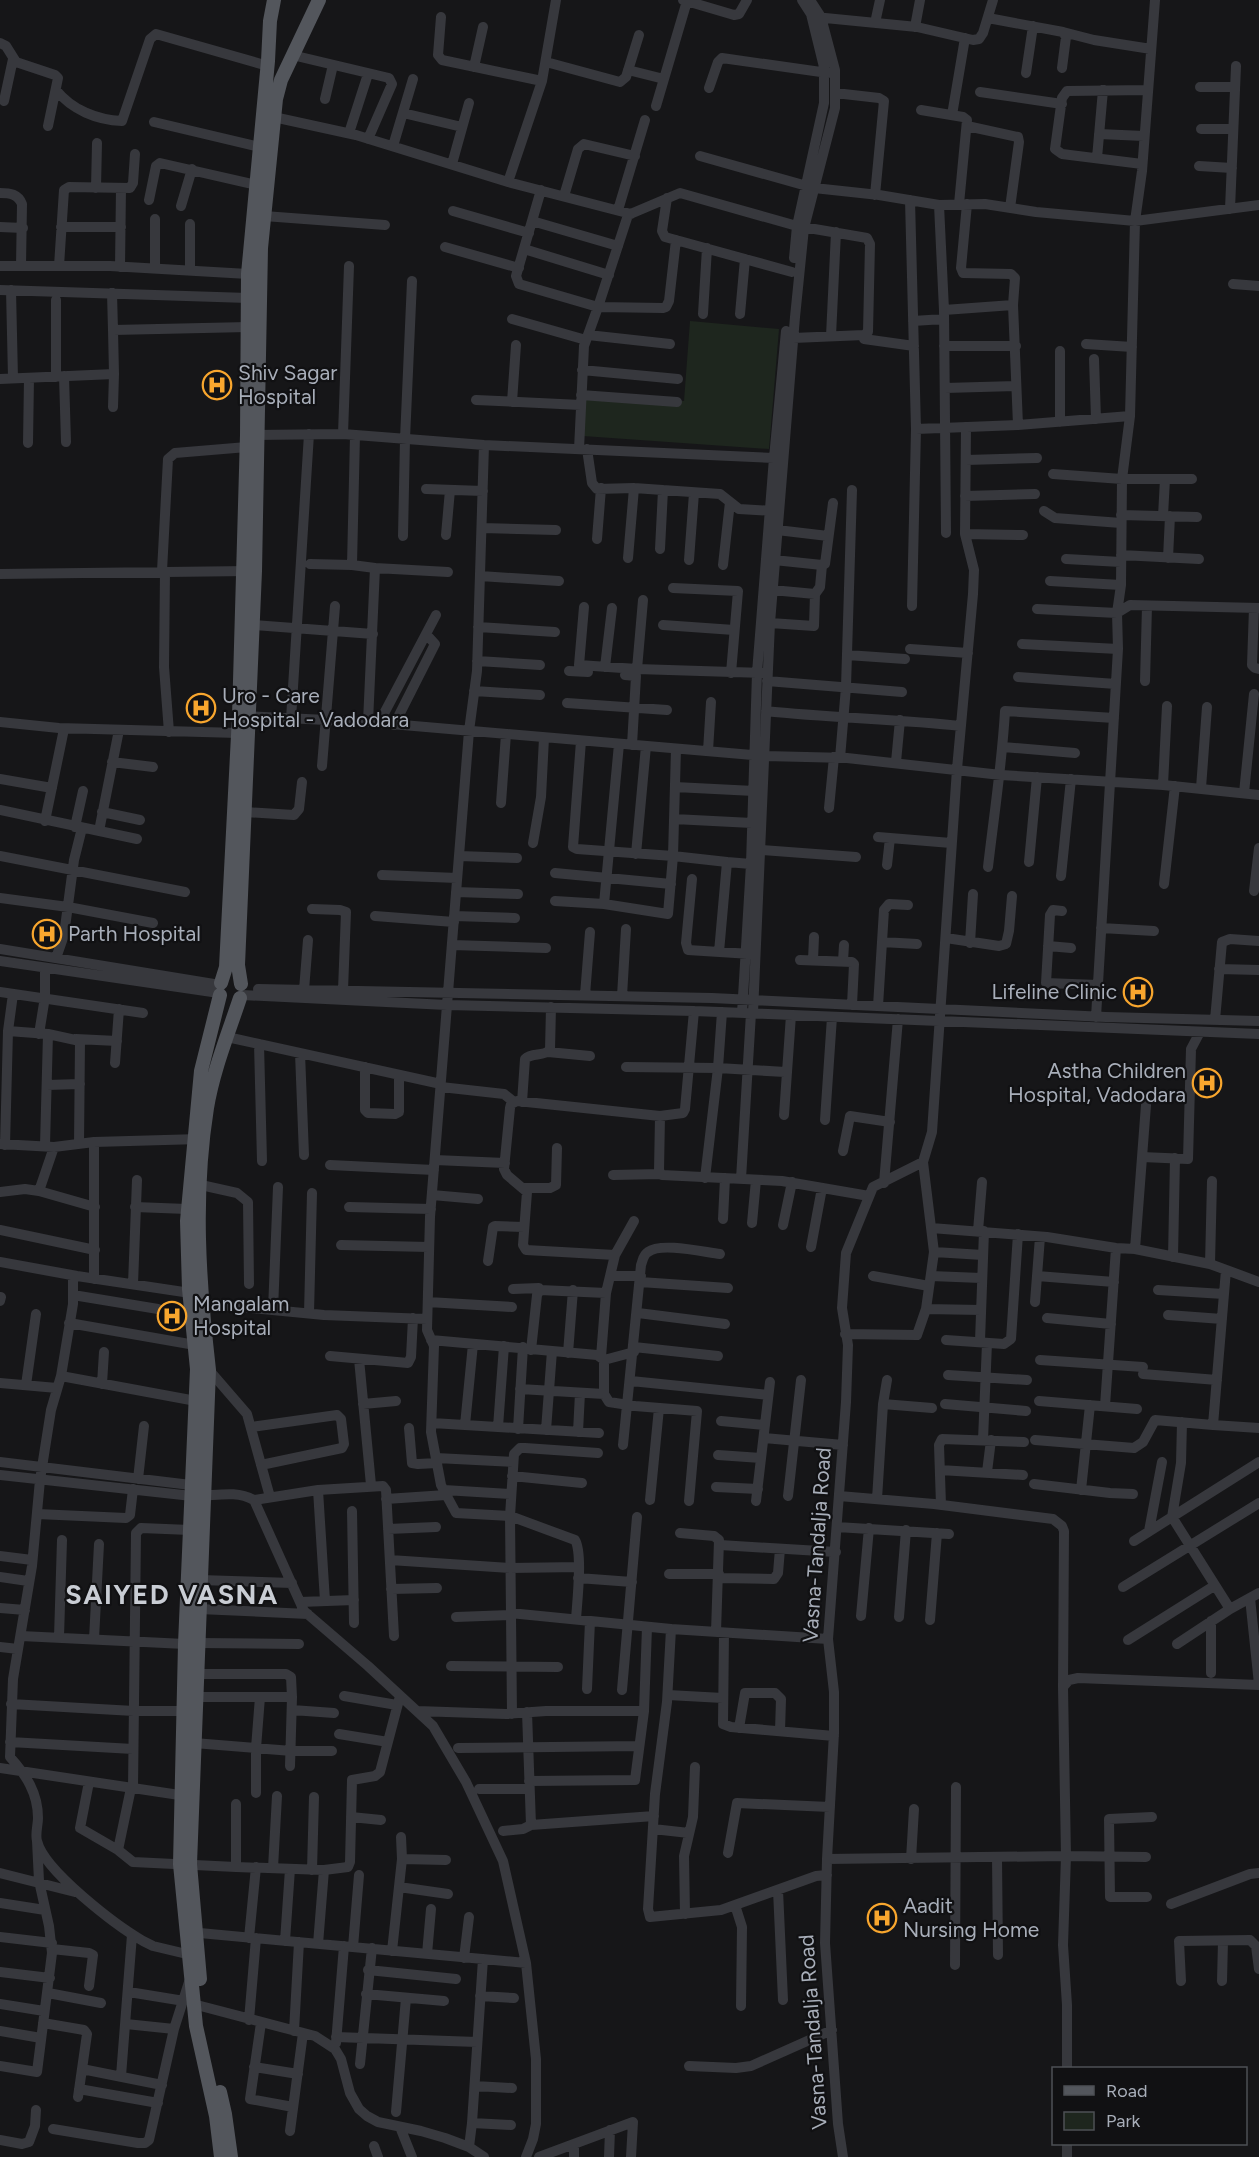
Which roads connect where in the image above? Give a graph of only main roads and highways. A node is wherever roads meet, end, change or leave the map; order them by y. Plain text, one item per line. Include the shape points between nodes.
1 (274, 0) edge
2 (319, 0) edge
3 (268, 116) junction
4 (251, 439) junction
5 (249, 571) junction
6 (244, 716) junction
7 (220, 989) junction
8 (241, 991) junction
9 (198, 1139) junction
10 (197, 1297) junction
11 (201, 1491) junction
12 (191, 1643) junction
13 (187, 1796) junction
14 (193, 1956) junction
15 (193, 2004) junction
16 (221, 2157) edge
17 (231, 2157) edge

1 - 3 main road
2 - 3 main road
3 - 4 main road
3 - 4 main road via 260,147 248,274
4 - 5 main road
5 - 6 main road
5 - 6 main road via 253,625
6 - 7 main road via 238,733 226,967
6 - 8 main road via 245,813 238,965
7 - 8 main road via 231,978
7 - 8 main road via 229,1002
7 - 9 main road via 203,1055
8 - 9 main road
9 - 10 main road via 201,1185
9 - 10 main road via 188,1209
10 - 11 main road via 196,1401
10 - 11 main road via 208,1370
11 - 12 main road via 199,1609
11 - 12 main road via 190,1530
12 - 13 main road via 184,1711
12 - 13 main road via 196,1674 194,1743
13 - 14 main road via 185,1864
14 - 15 main road
14 - 15 main road
15 - 16 main road
15 - 17 main road via 203,2025 225,2114

